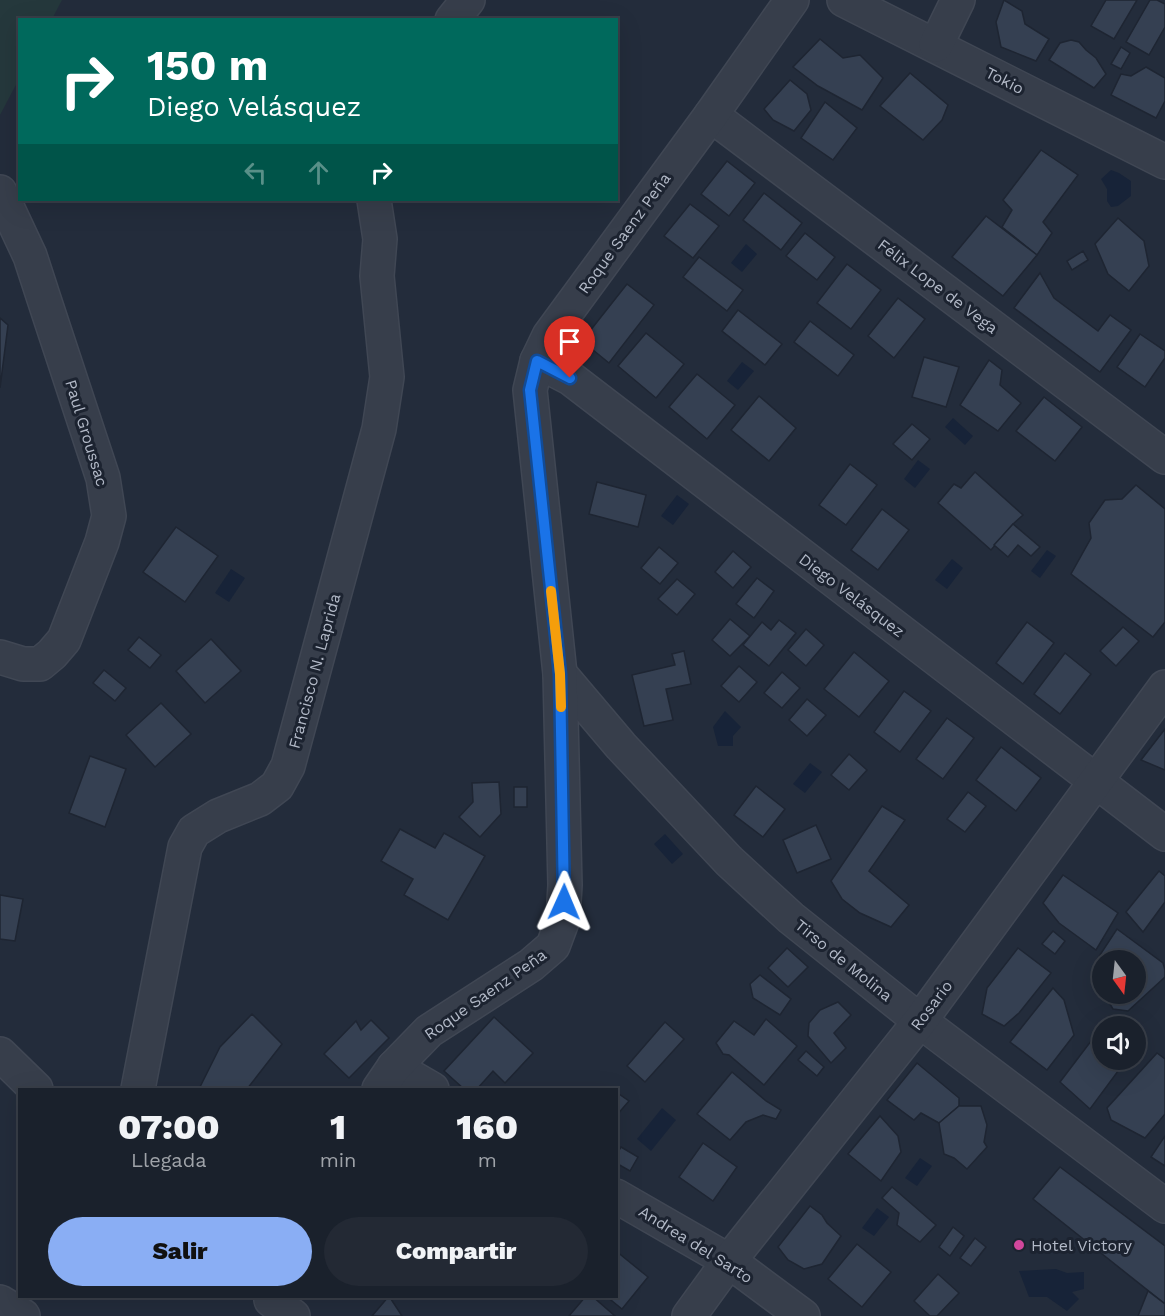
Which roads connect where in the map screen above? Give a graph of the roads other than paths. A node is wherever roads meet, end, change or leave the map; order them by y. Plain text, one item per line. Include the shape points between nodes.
1 (468, 0) edge
2 (792, 0) edge
3 (844, 0) edge
4 (958, 0) edge
5 (454, 18) edge
6 (936, 45) junction
7 (711, 115) junction
8 (1165, 162) edge
9 (0, 192) edge
10 (374, 201) edge
11 (537, 361) junction
12 (1165, 457) edge
13 (0, 657) edge
14 (560, 674) junction
15 (1165, 687) edge
16 (621, 746) junction
17 (563, 778) junction
18 (1097, 782) junction
19 (1165, 834) edge
20 (920, 1021) junction
21 (0, 1054) edge
22 (387, 1078) edge
23 (35, 1088) edge
24 (138, 1088) edge
25 (428, 1088) edge
26 (618, 1197) edge
27 (1165, 1206) edge
28 (729, 1261) junction
29 (0, 1302) edge
30 (23, 1316) edge
31 (689, 1316) edge
32 (803, 1316) edge

1 - 5 street
2 - 7 street, Roque Saenz Peña
3 - 6 street, Tokio
4 - 6 street
6 - 8 street, Tokio
7 - 11 street, Roque Saenz Peña via 549,336
7 - 12 street, Félix Lope de Vega
9 - 13 street, Paul Groussac via 30,256 103,478 109,516 64,640 40,664
10 - 24 street, Francisco N. Laprida via 380,239 377,276 387,377 379,429 288,766 277,786 260,799 218,816 194,831 185,846
11 - 14 street, Roque Saenz Peña via 530,390
11 - 18 street, Diego Velásquez via 570,378
14 - 16 street, Tirso de Molina
14 - 17 street, Roque Saenz Peña
15 - 18 street, Rosario
16 - 17 street via 584,745
16 - 20 street, Tirso de Molina via 729,861 791,918
17 - 22 street, Roque Saenz Peña via 563,919 553,946 531,965 429,1031
18 - 19 street, Diego Velásquez
18 - 20 street, Rosario
20 - 27 street, Tirso de Molina
20 - 28 street, Rosario
21 - 23 street
22 - 25 street
26 - 28 street, Andrea del Sarto
28 - 31 street, Rosario
28 - 32 street, Andrea del Sarto
29 - 30 street

